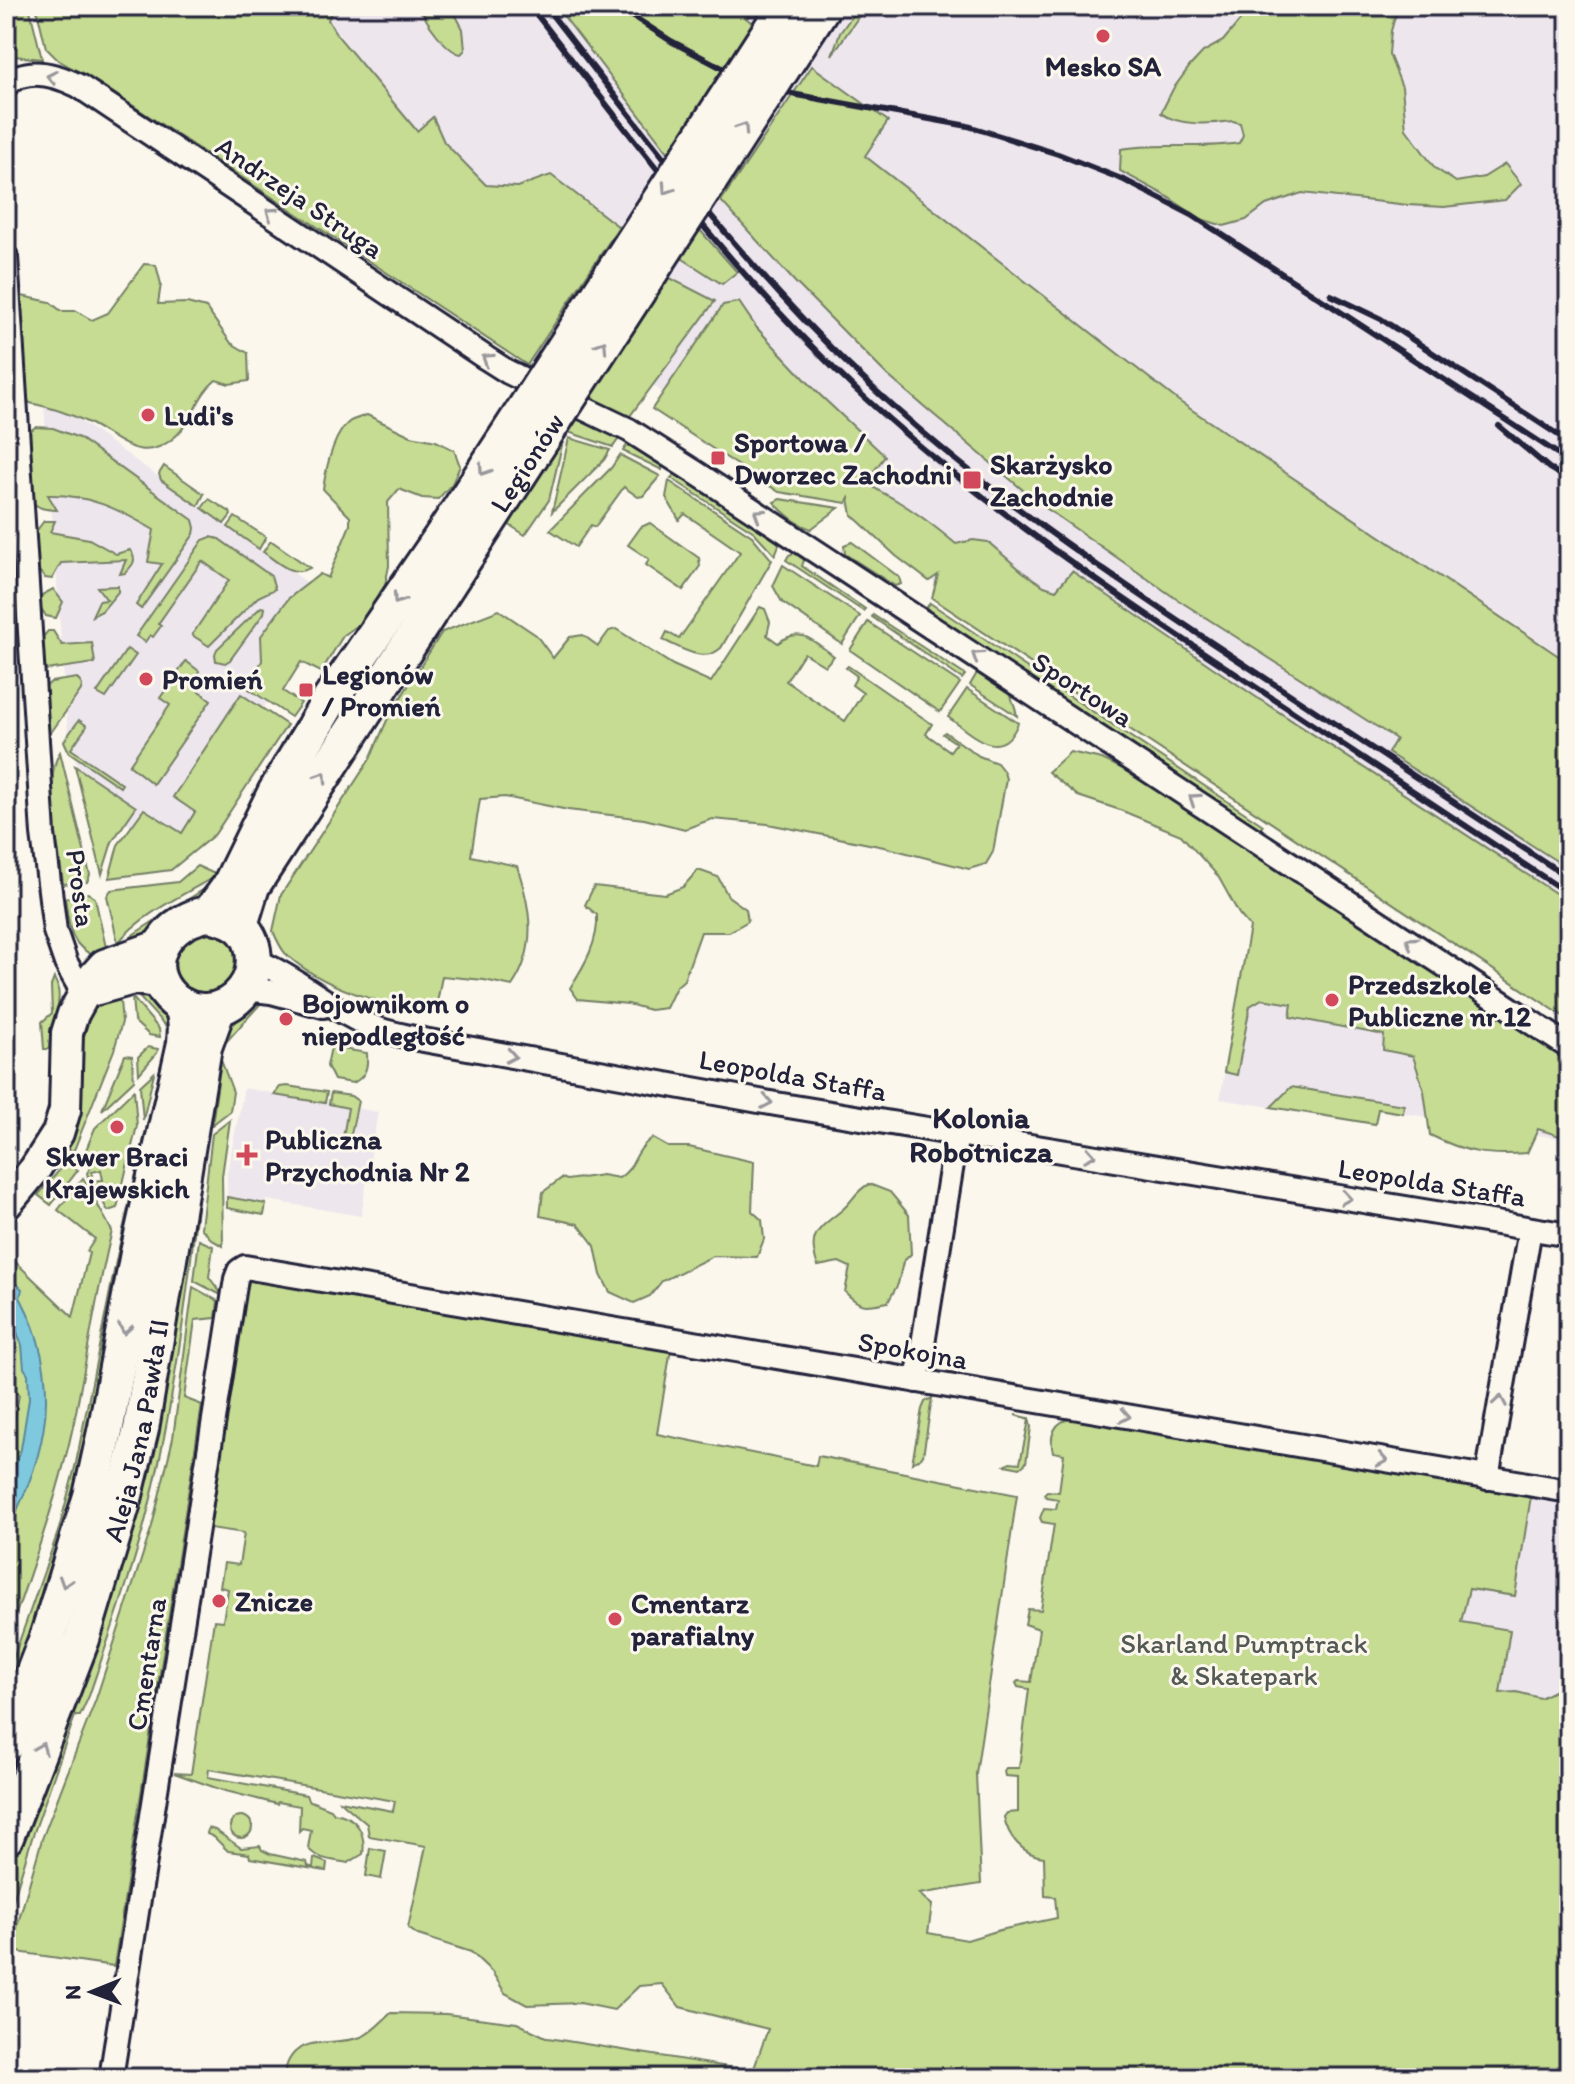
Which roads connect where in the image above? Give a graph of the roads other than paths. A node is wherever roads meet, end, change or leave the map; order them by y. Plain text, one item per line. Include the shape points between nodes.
1 (786, 6) edge
2 (823, 6) edge
3 (6, 85) edge
4 (6, 257) edge
5 (556, 395) joint
6 (12, 455) edge
7 (455, 544) junction
8 (224, 920) junction
9 (161, 945) junction
10 (250, 974) junction
11 (83, 993) junction
12 (171, 994) junction
13 (217, 1011) junction
14 (1569, 1047) edge
15 (957, 1133) junction
16 (6, 1204) edge
17 (1530, 1229) junction
18 (1569, 1235) edge
19 (248, 1266) joint
20 (917, 1381) junction
21 (1487, 1478) junction
22 (1569, 1491) edge
23 (6, 1744) edge
24 (6, 1837) edge
25 (111, 2078) edge

1 -> 7 main road, Legionów, bridge
7 -> 2 main road, Legionów, bridge
5 -> 3 street, Andrzeja Struga via 486,358 79,86 60,76 32,74
4 - 6 street, Prosta
14 -> 5 street, Sportowa via 688,467 629,430
6 - 11 street, Prosta via 55,931
7 - 8 main road, Legionów via 252,886
8 - 9 main road via 183,921
8 - 10 main road via 251,943
9 - 11 street via 104,965
9 - 12 main road via 157,967
10 - 13 main road via 236,999
10 -> 15 street, Leopolda Staffa via 271,992 418,1039
11 - 12 street via 133,979
11 - 16 street via 67,1033 62,1122 50,1147
12 - 13 main road via 206,1012
12 -> 23 main road, Aleja Jana Pawła II via 186,1026 185,1043 91,1496 48,1635
24 -> 13 main road, Aleja Jana Pawła II via 82,1639 124,1499 155,1352 204,1047
15 -> 17 street, Leopolda Staffa
15 - 20 street
17 - 18 street, Leopolda Staffa
21 -> 17 street
19 - 20 street, Spokojna
19 - 25 street, Cmentarna via 236,1279
20 -> 21 street, Spokojna
21 - 22 street, Spokojna

